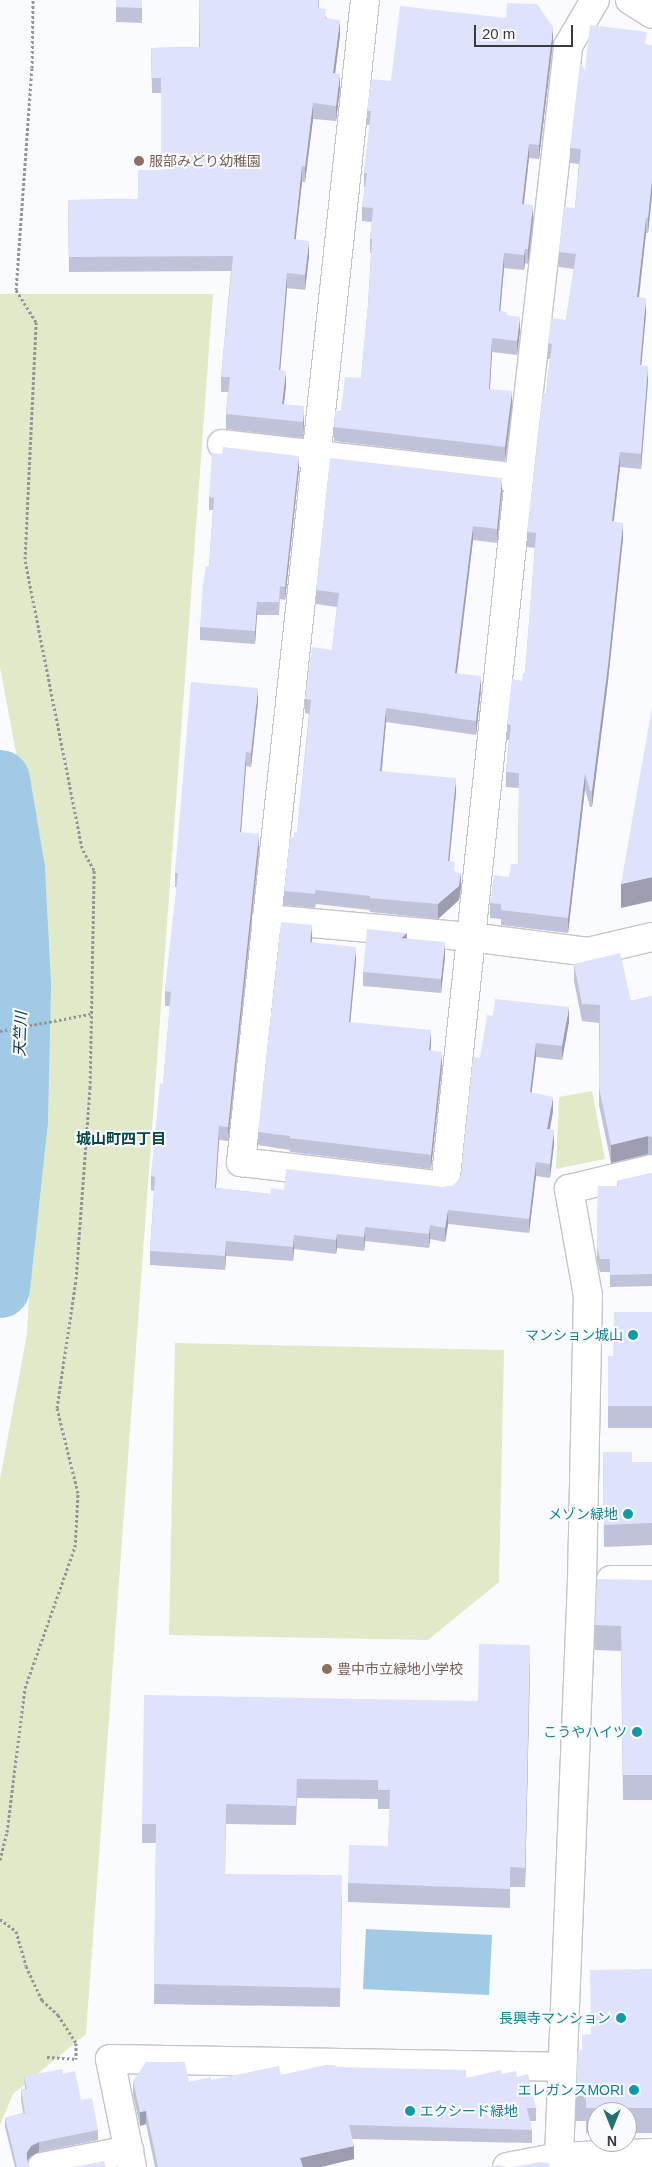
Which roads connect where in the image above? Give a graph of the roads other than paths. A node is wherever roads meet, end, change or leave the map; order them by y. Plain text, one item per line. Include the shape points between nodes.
1 (365, 0) edge
2 (595, 0) edge
3 (630, 0) edge
4 (652, 14) edge
5 (222, 444) dead end
6 (315, 454) junction
7 (519, 478) junction
8 (266, 919) junction
9 (470, 937) junction
10 (652, 938) edge
11 (652, 1169) edge
12 (582, 1580) junction
13 (652, 1580) edge
14 (561, 2067) junction
15 (652, 2153) edge
16 (559, 2156) junction
17 (131, 2158) edge
18 (42, 2167) edge
19 (511, 2167) edge

1 - 6 street
2 - 7 street via 568,46
3 - 4 street
5 - 6 street
6 - 7 street
6 - 8 street
7 - 9 street
8 - 9 street
8 - 9 street via 241,1162 445,1186
9 - 10 street via 588,952
11 - 12 street via 569,1189 588,1296
12 - 13 street
12 - 14 street
14 - 16 street
14 - 17 street via 110,2059
15 - 16 street
16 - 19 street
17 - 18 street

